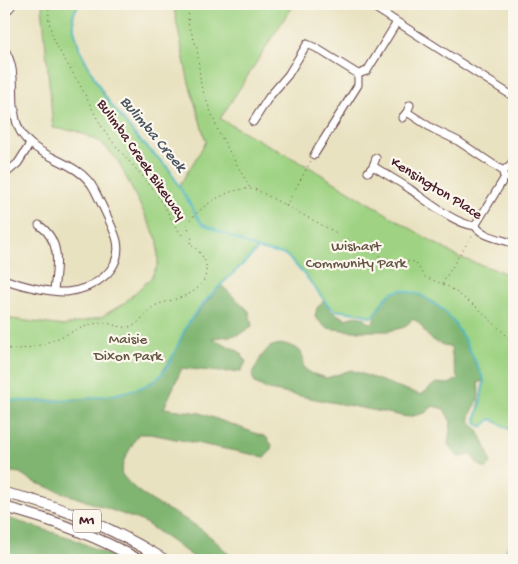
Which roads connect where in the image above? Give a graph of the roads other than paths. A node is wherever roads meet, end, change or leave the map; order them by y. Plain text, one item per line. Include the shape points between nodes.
1 (13, 4) edge
2 (369, 4) edge
3 (4, 15) edge
4 (397, 22) junction
5 (4, 50) edge
6 (358, 74) junction
7 (514, 97) edge
8 (15, 110) junction
9 (4, 111) edge
10 (406, 112) dead end
11 (254, 122) dead end
12 (30, 144) junction
13 (314, 155) road end
14 (376, 158) dead end
15 (514, 159) edge
16 (510, 173) edge
17 (4, 174) edge
18 (39, 225) dead end
19 (476, 227) junction
20 (514, 244) edge
21 (4, 280) edge
22 (54, 290) junction
23 (4, 493) edge
24 (4, 507) edge
25 (139, 560) edge
26 (165, 560) edge

1 - 3 street
2 - 4 street
4 - 6 street via 367,71
4 - 7 street
5 - 8 street via 11,64
6 - 11 street via 307,44
6 - 13 street via 358,85
8 - 9 street
8 - 12 street via 20,129
10 - 16 street
12 - 17 street via 18,163
12 - 22 street via 82,173 94,189 117,240 117,253 106,276 79,290
14 - 19 street, Kensington Place via 371,169 410,189 458,221
15 - 16 street
16 - 19 street
18 - 22 street via 55,246
19 - 20 street, Kensington Place via 486,236
21 - 22 street
23 - 26 highway, M1 via 103,527
24 - 25 highway, M1 via 89,536

